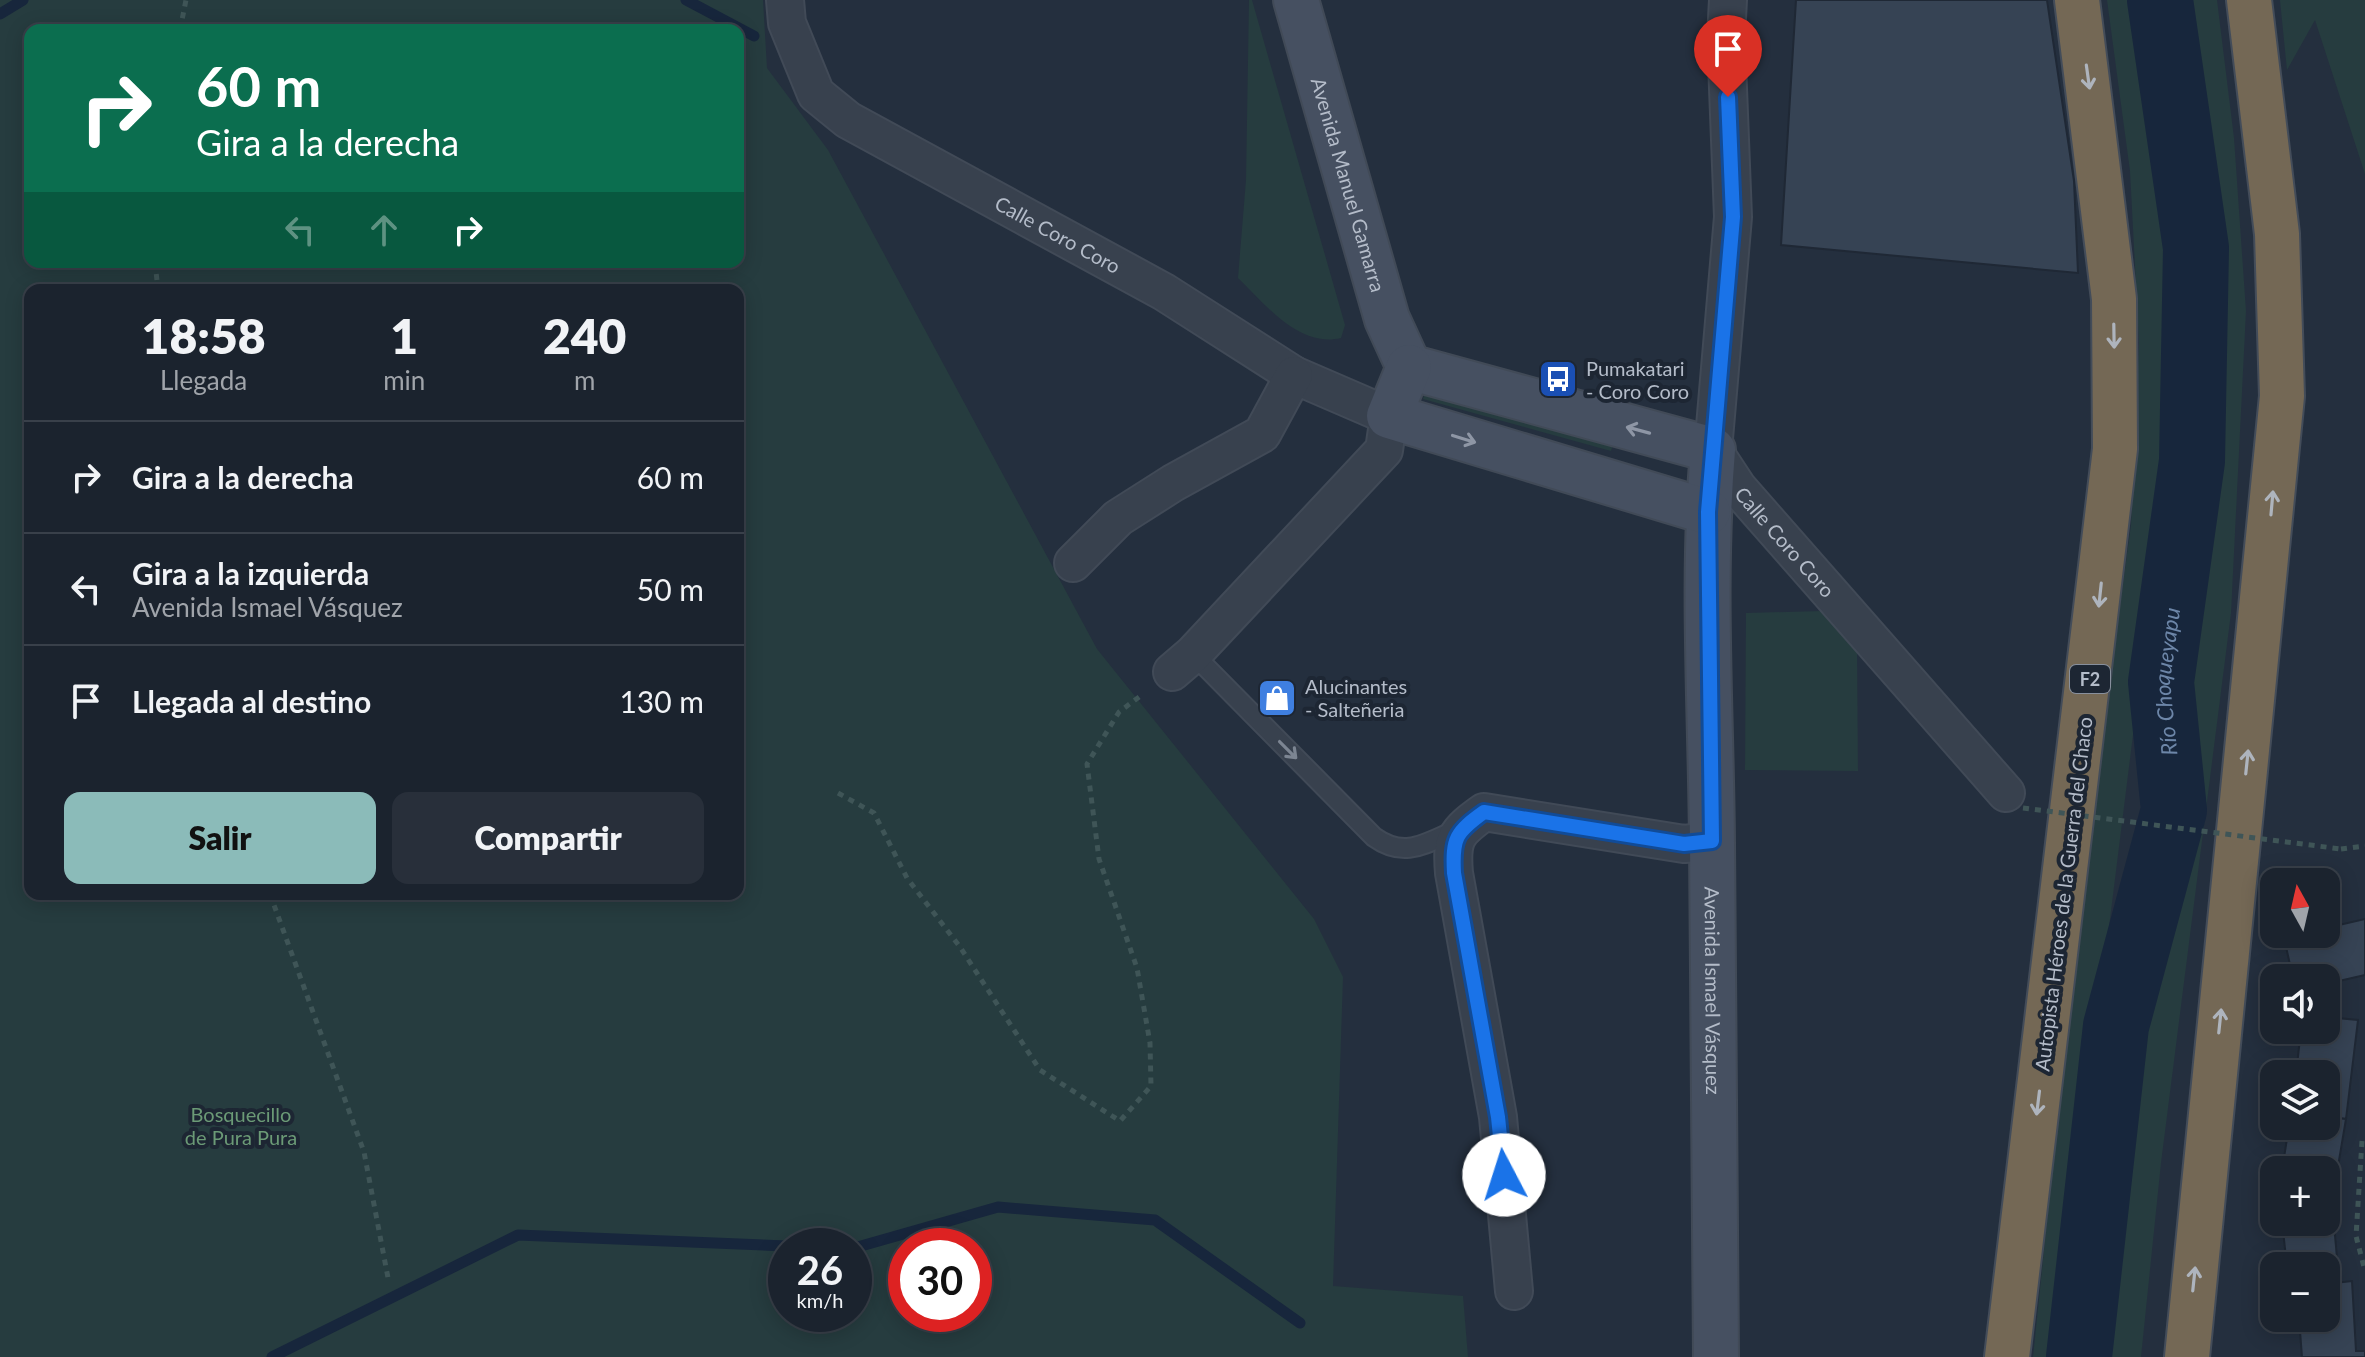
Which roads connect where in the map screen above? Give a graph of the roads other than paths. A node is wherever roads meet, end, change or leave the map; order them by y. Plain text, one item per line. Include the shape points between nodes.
1 (785, 0) edge
2 (1296, 0) edge
3 (1728, 0) edge
4 (2077, 0) edge
5 (2249, 0) edge
6 (1409, 367) junction
7 (1294, 375) junction
8 (1389, 416) junction
9 (1713, 450) junction
10 (1708, 512) junction
11 (1073, 563) dead end
12 (1183, 663) joint
13 (2014, 801) road end
14 (1461, 828) junction
15 (1712, 841) junction
16 (1514, 1291) dead end
17 (1716, 1357) edge
18 (2007, 1357) edge
19 (2187, 1357) edge

1 - 7 street, Calle Coro Coro via 787,23 816,94 848,120 1164,292
2 - 6 main road, Avenida Manuel Gamarra via 1387,319
3 - 9 street, Avenida Ismael Vásquez via 1733,217
4 -> 18 highway, Autopista Héroes de la Guerra del Chaco / F2 via 2114,299 2115,449
19 -> 5 highway via 2282,396 2277,234
6 - 8 main road
9 -> 6 main road
7 - 8 street, Calle Coro Coro
7 - 11 street via 1262,434 1118,518
8 -> 10 main road, Calle Coro Coro
8 - 12 street via 1384,450
9 - 10 main road, Avenida Ismael Vásquez
9 - 13 street, Calle Coro Coro via 1738,488
10 - 15 main road, Avenida Ismael Vásquez
12 -> 14 lane via 1384,845 1410,849
14 - 15 street via 1484,812 1684,844
14 - 16 street via 1453,851 1454,873 1498,1117
15 - 17 main road, Avenida Ismael Vásquez

